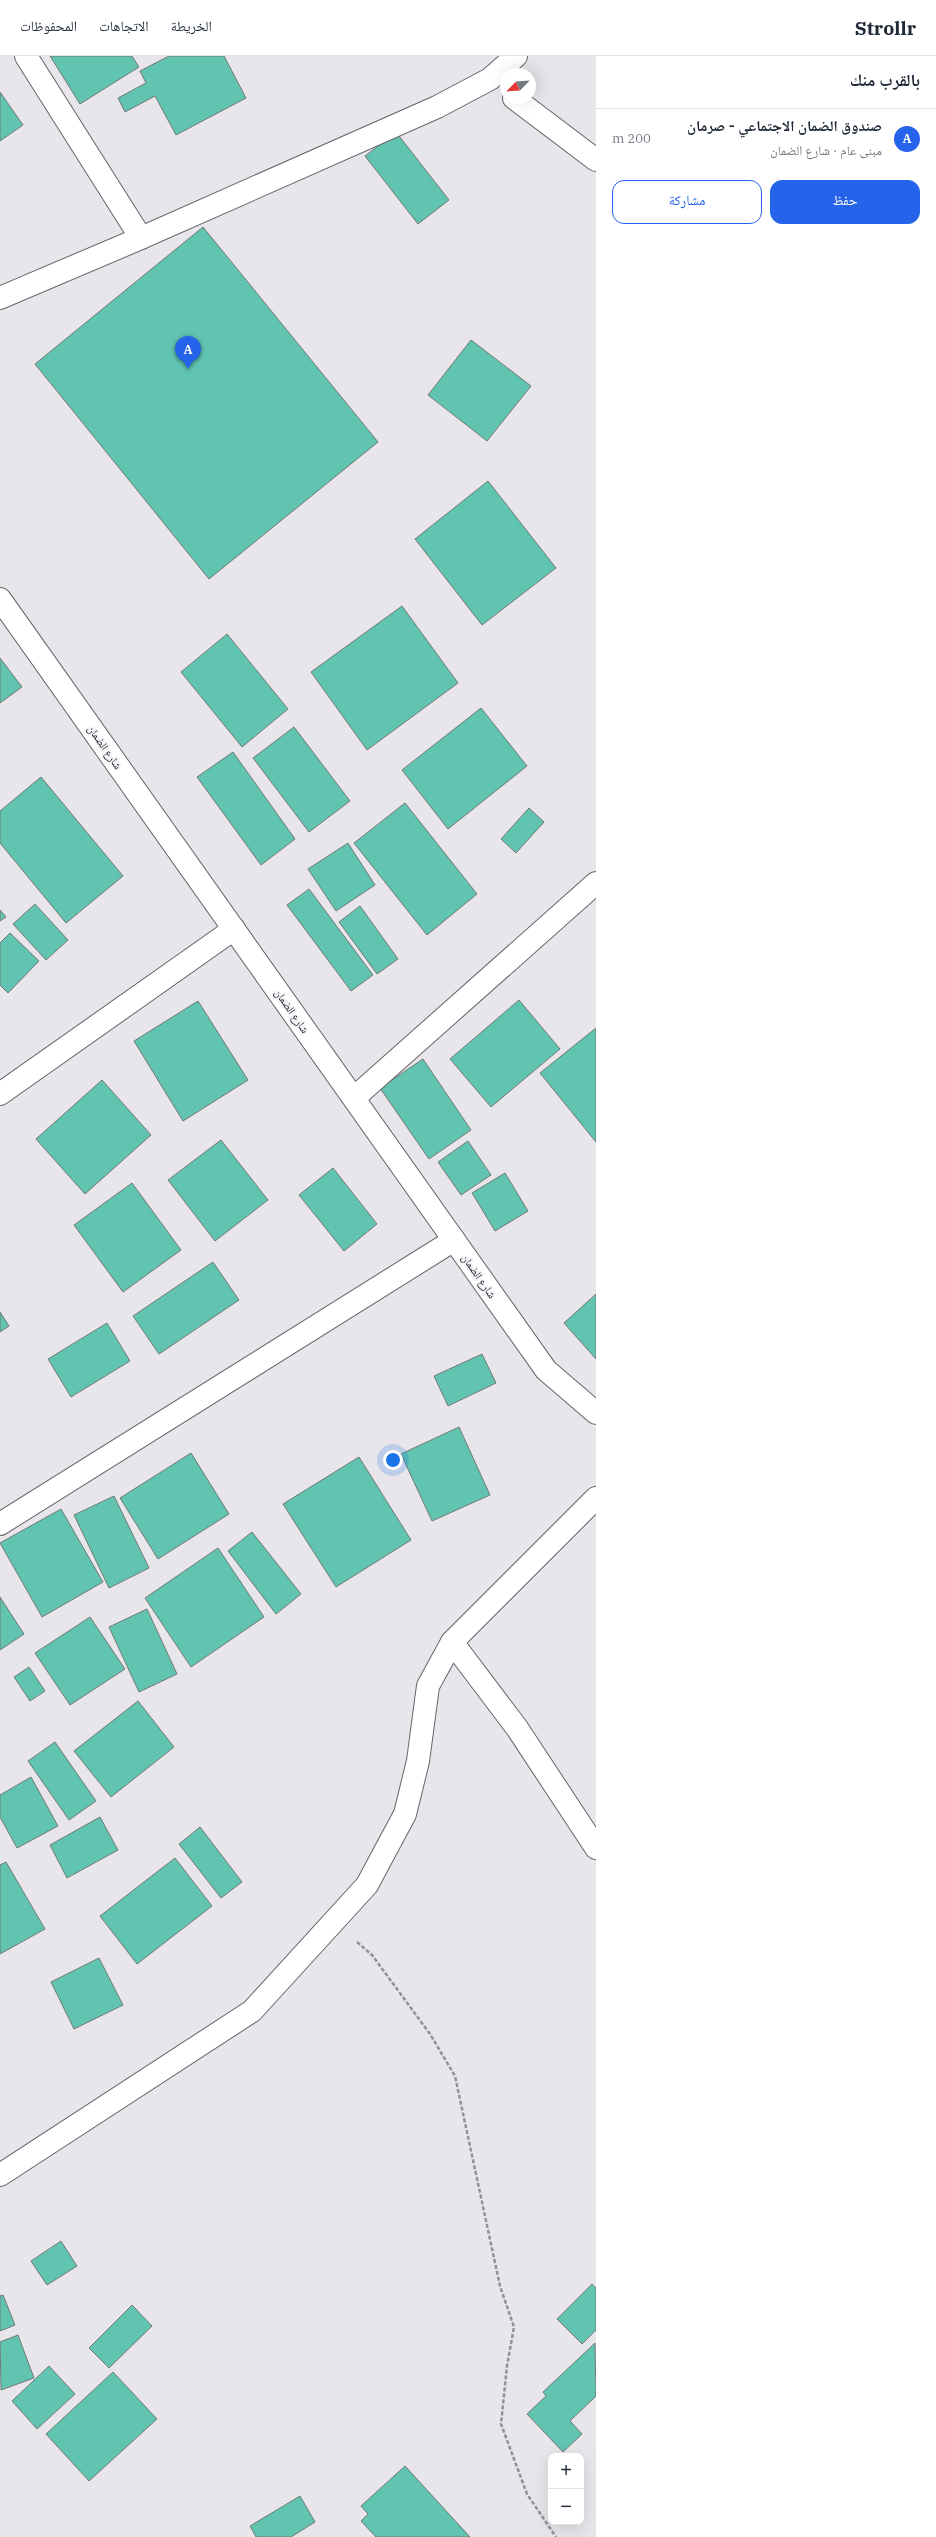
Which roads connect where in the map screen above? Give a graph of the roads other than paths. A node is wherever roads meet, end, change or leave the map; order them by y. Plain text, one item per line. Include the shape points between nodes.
1 (26, 56) edge
2 (516, 56) edge
3 (498, 86) edge
4 (522, 104) edge
5 (596, 160) edge
6 (141, 238) junction
7 (0, 298) edge
8 (0, 599) edge
9 (7, 626) edge
10 (596, 883) edge
11 (234, 929) junction
12 (0, 1094) edge
13 (354, 1098) junction
14 (454, 1240) junction
15 (596, 1413) edge
16 (596, 1498) edge
17 (0, 1524) edge
18 (452, 1642) junction
19 (596, 1848) edge
20 (0, 2175) edge

1 - 6 street
2 - 3 street
3 - 6 street via 437,107
4 - 5 street
6 - 7 street
8 - 9 street, شارع الضمان
9 - 11 street, شارع الضمان
10 - 13 street
11 - 12 street
11 - 13 street, شارع الضمان
13 - 14 street, شارع الضمان
14 - 15 street, شارع الضمان via 546,1370
14 - 17 street
16 - 18 street
18 - 19 street via 517,1728
18 - 20 street via 428,1686 418,1761 405,1814 366,1886 252,2011

